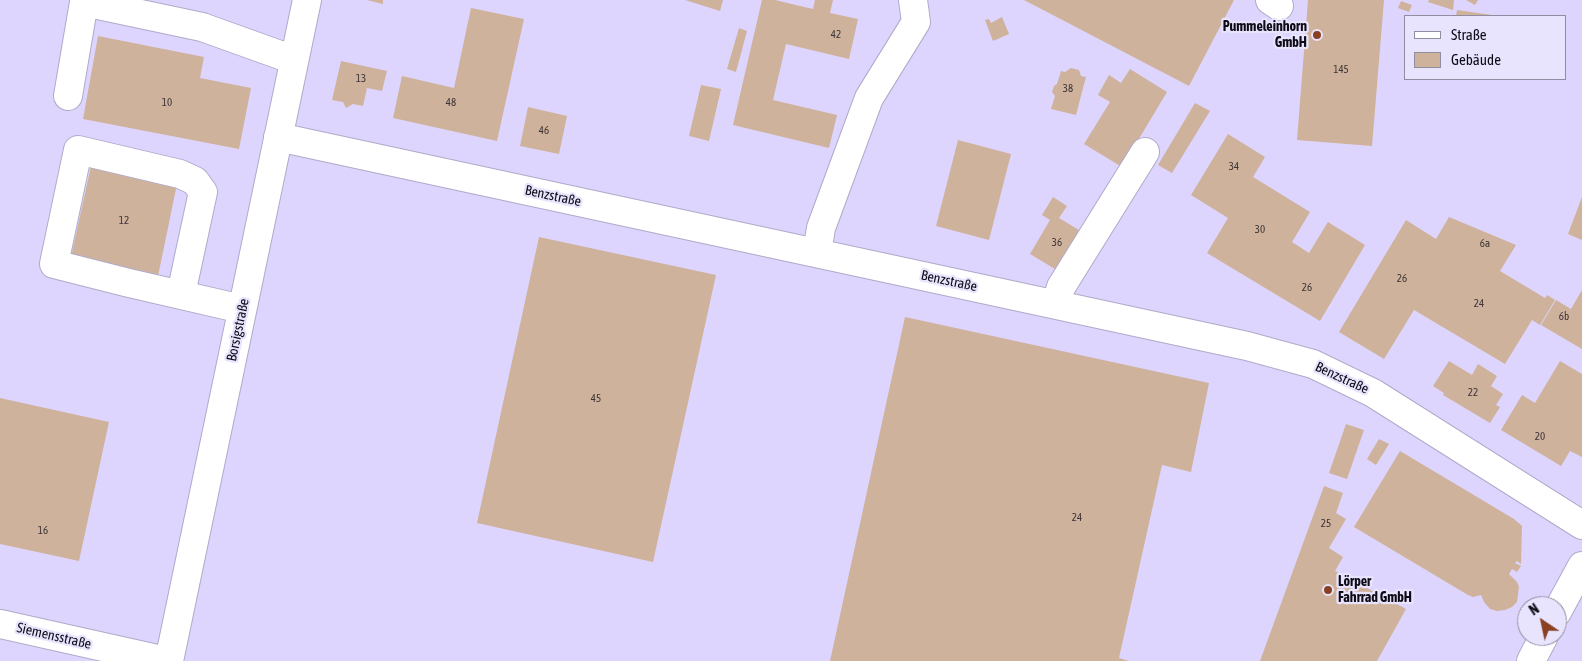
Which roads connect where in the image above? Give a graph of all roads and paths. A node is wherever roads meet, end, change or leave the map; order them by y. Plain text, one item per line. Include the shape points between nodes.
1 (307, 0) edge
2 (914, 0) edge
3 (294, 60) junction
4 (68, 96) dead end
5 (278, 137) junction
6 (1145, 152) dead end
7 (818, 253) junction
8 (181, 294) junction
9 (1056, 304) junction
10 (242, 309) junction
11 (1582, 525) edge
12 (1582, 566) edge
13 (1566, 596) edge
14 (0, 624) edge
15 (1539, 646) edge
16 (168, 661) edge
17 (1531, 661) edge

1 - 3 street, Borsigstraße
2 - 7 street via 916,22 869,98 821,228
3 - 4 street via 202,27 84,2
3 - 5 street, Borsigstraße
5 - 7 street, Benzstraße
5 - 10 street, Borsigstraße
6 - 9 street via 1061,287
7 - 9 street, Benzstraße
8 - 8 street via 54,264 78,150 180,174 195,181 203,192
8 - 10 street
9 - 11 street, Benzstraße via 1313,364 1373,393
10 - 16 street, Borsigstraße
12 - 13 street
14 - 16 street, Siemensstraße
15 - 17 street

